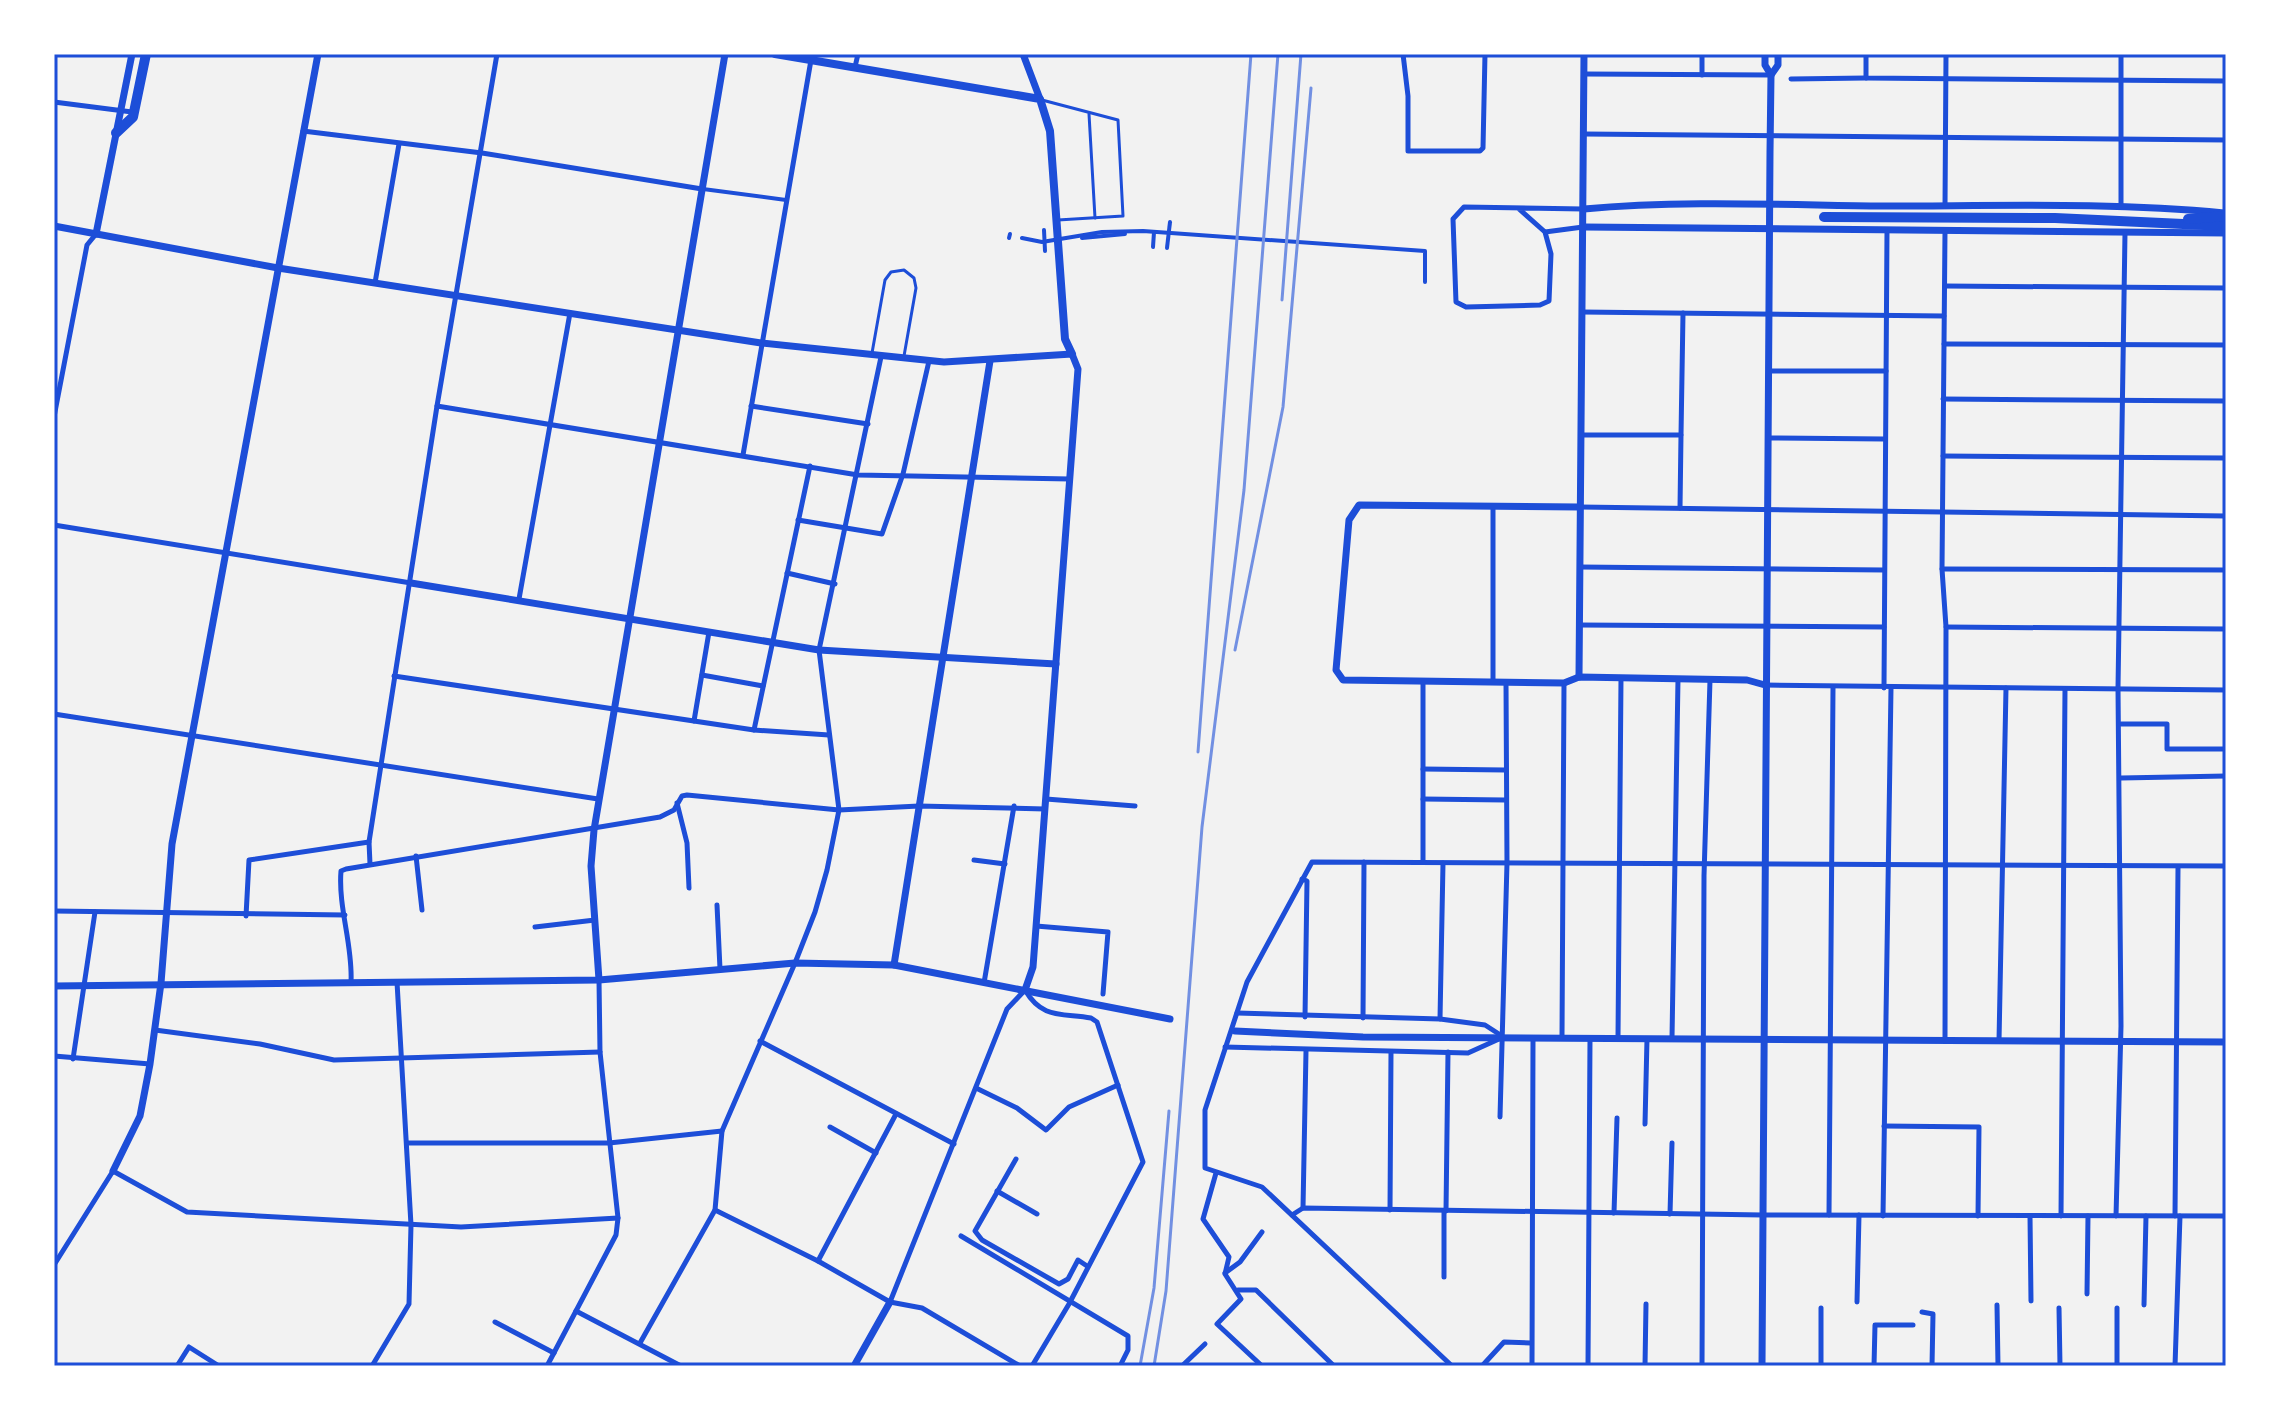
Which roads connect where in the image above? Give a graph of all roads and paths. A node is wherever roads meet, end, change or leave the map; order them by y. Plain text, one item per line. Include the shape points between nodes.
1 (132, 54) edge
2 (146, 54) edge
3 (318, 54) edge
4 (497, 54) edge
5 (725, 54) edge
6 (775, 54) edge
7 (858, 54) edge
8 (1023, 54) edge
9 (1403, 54) edge
10 (1485, 54) edge
11 (1584, 54) edge
12 (1702, 54) edge
13 (1765, 54) edge
14 (1778, 54) edge
15 (1866, 54) edge
16 (1946, 54) edge
17 (2121, 54) edge
18 (811, 60) junction
19 (855, 67) junction
20 (1584, 74) junction
21 (1702, 75) junction
22 (1771, 75) junction
23 (1866, 78) junction
24 (1791, 79) dead end
25 (1946, 79) junction
26 (2121, 80) junction
27 (2226, 81) edge
28 (1040, 99) junction
29 (54, 102) edge
30 (121, 110) junction
31 (134, 112) junction
32 (1089, 114) junction
33 (303, 131) junction
34 (116, 133) junction
35 (1584, 134) junction
36 (1770, 136) junction
37 (1945, 137) junction
38 (2120, 137) junction
39 (2226, 140) edge
40 (399, 144) junction
41 (482, 153) junction
42 (703, 189) junction
43 (786, 200) junction
44 (1770, 205) junction
45 (1945, 206) junction
46 (2121, 207) junction
47 (1519, 209) junction
48 (1584, 209) junction
49 (2226, 214) edge
50 (1824, 217) dead end
51 (1095, 219) junction
52 (1058, 220) junction
53 (1169, 222) dead end
54 (2166, 222) junction
55 (54, 226) edge
56 (2226, 226) edge
57 (1584, 227) junction
58 (1770, 228) junction
59 (1044, 230) dead end
60 (1887, 230) junction
61 (1154, 232) junction
62 (1545, 232) junction
63 (1945, 232) junction
64 (1168, 233) junction
65 (2125, 233) junction
66 (2226, 233) edge
67 (96, 234) junction
68 (1022, 238) dead end
69 (1044, 242) junction
70 (1153, 247) dead end
71 (1167, 248) dead end
72 (1045, 251) dead end
73 (278, 268) junction
74 (1425, 282) dead end
75 (375, 283) junction
76 (1945, 286) junction
77 (2124, 288) junction
78 (2226, 288) edge
79 (458, 296) junction
80 (1582, 312) junction
81 (570, 313) junction
82 (1683, 313) junction
83 (1769, 313) junction
84 (1886, 316) junction
85 (1944, 316) junction
86 (679, 330) junction
87 (761, 343) junction
88 (1944, 344) junction
89 (2122, 345) junction
90 (2226, 345) edge
91 (1072, 354) junction
92 (871, 356) junction
93 (881, 357) junction
94 (904, 359) junction
95 (929, 361) junction
96 (990, 361) junction
97 (1769, 371) junction
98 (1886, 371) junction
99 (1943, 399) junction
100 (2122, 400) junction
101 (2226, 401) edge
102 (437, 406) junction
103 (751, 406) junction
104 (54, 417) edge
105 (552, 422) junction
106 (868, 424) junction
107 (1581, 435) junction
108 (1681, 435) junction
109 (1768, 438) junction
110 (1884, 439) junction
111 (660, 441) junction
112 (743, 455) junction
113 (1943, 456) junction
114 (2121, 457) junction
115 (2226, 458) edge
116 (810, 466) junction
117 (903, 474) junction
118 (858, 475) junction
119 (973, 475) junction
120 (1071, 479) junction
121 (1493, 506) junction
122 (1579, 507) junction
123 (1680, 508) junction
124 (1767, 508) junction
125 (1884, 509) junction
126 (1942, 511) junction
127 (2120, 513) junction
128 (2226, 516) edge
129 (798, 520) junction
130 (54, 525) edge
131 (847, 530) junction
132 (228, 552) junction
133 (1579, 567) junction
134 (1768, 569) junction
135 (1942, 569) junction
136 (1884, 570) junction
137 (2120, 570) junction
138 (2226, 570) edge
139 (787, 573) junction
140 (411, 583) junction
141 (835, 584) junction
142 (519, 599) junction
143 (631, 617) junction
144 (1579, 625) junction
145 (1767, 626) junction
146 (1884, 627) junction
147 (1946, 627) junction
148 (2119, 628) junction
149 (2226, 629) edge
150 (709, 632) junction
151 (771, 643) junction
152 (819, 650) junction
153 (943, 657) junction
154 (1056, 664) junction
155 (702, 675) junction
156 (394, 676) junction
157 (1579, 677) junction
158 (1621, 678) junction
159 (1678, 679) junction
160 (1710, 680) junction
161 (1423, 682) junction
162 (1493, 682) junction
163 (1506, 682) junction
164 (1564, 683) junction
165 (1765, 685) junction
166 (763, 686) junction
167 (1833, 688) junction
168 (1888, 688) junction
169 (1946, 688) junction
170 (2006, 688) junction
171 (2118, 688) junction
172 (2065, 689) junction
173 (2226, 690) edge
174 (615, 709) junction
175 (54, 714) edge
176 (694, 721) junction
177 (2121, 724) junction
178 (754, 730) junction
179 (829, 735) junction
180 (194, 738) junction
181 (2226, 749) edge
182 (381, 763) junction
183 (1423, 769) junction
184 (1505, 770) junction
185 (2226, 776) edge
186 (2121, 778) junction
187 (598, 799) junction
188 (1046, 799) junction
189 (1423, 799) junction
190 (1505, 800) junction
191 (677, 802) junction
192 (919, 806) junction
193 (1014, 806) junction
194 (1135, 806) dead end
195 (1045, 809) junction
196 (839, 810) junction
197 (594, 830) junction
198 (369, 842) junction
199 (416, 856) junction
200 (974, 860) dead end
201 (1364, 862) junction
202 (1423, 862) junction
203 (1443, 863) junction
204 (1507, 863) junction
205 (1563, 863) junction
206 (1620, 863) junction
207 (1675, 863) junction
208 (1889, 863) junction
209 (370, 864) junction
210 (1005, 864) junction
211 (1706, 864) junction
212 (1766, 864) junction
213 (1831, 864) junction
214 (1945, 864) junction
215 (2003, 865) junction
216 (2063, 866) junction
217 (2122, 866) junction
218 (2226, 866) edge
219 (2178, 868) junction
220 (1302, 879) junction
221 (689, 888) dead end
222 (717, 905) dead end
223 (422, 910) dead end
224 (54, 911) edge
225 (95, 912) junction
226 (165, 915) junction
227 (345, 915) junction
228 (246, 916) junction
229 (595, 920) junction
230 (1036, 926) junction
231 (535, 927) dead end
232 (795, 963) junction
233 (894, 965) junction
234 (720, 969) junction
235 (599, 980) junction
236 (351, 982) junction
237 (397, 982) junction
238 (161, 983) junction
239 (984, 983) junction
240 (86, 985) junction
241 (54, 986) edge
242 (1025, 990) junction
243 (1103, 994) dead end
244 (1237, 1013) junction
245 (1305, 1017) junction
246 (1363, 1018) junction
247 (1170, 1019) dead end
248 (1440, 1019) junction
249 (155, 1030) junction
250 (1235, 1031) dead end
251 (1503, 1037) junction
252 (1533, 1037) junction
253 (1562, 1037) junction
254 (1590, 1038) junction
255 (1618, 1038) junction
256 (1647, 1038) junction
257 (1672, 1038) junction
258 (1764, 1038) junction
259 (1703, 1039) junction
260 (1830, 1039) junction
261 (1887, 1040) junction
262 (1945, 1040) junction
263 (760, 1041) junction
264 (1999, 1041) junction
265 (2064, 1041) junction
266 (2178, 1041) junction
267 (2121, 1042) junction
268 (2226, 1042) edge
269 (1225, 1047) junction
270 (1306, 1051) junction
271 (600, 1052) junction
272 (1391, 1052) junction
273 (1448, 1052) junction
274 (54, 1056) edge
275 (73, 1059) junction
276 (401, 1060) junction
277 (150, 1064) junction
278 (1118, 1085) junction
279 (976, 1088) junction
280 (896, 1114) junction
281 (1500, 1117) dead end
282 (1617, 1118) dead end
283 (1645, 1124) dead end
284 (1884, 1126) junction
285 (830, 1127) dead end
286 (722, 1131) junction
287 (408, 1143) junction
288 (609, 1143) junction
289 (1672, 1143) dead end
290 (954, 1144) junction
291 (876, 1153) junction
292 (1016, 1159) dead end
293 (113, 1171) junction
294 (1216, 1173) junction
295 (997, 1191) junction
296 (1303, 1208) junction
297 (715, 1210) junction
298 (1390, 1210) junction
299 (1445, 1211) junction
300 (1530, 1212) junction
301 (1587, 1212) junction
302 (1614, 1213) junction
303 (1037, 1214) dead end
304 (1670, 1214) junction
305 (1701, 1214) junction
306 (1292, 1215) junction
307 (1763, 1215) junction
308 (1829, 1215) junction
309 (1859, 1215) junction
310 (1883, 1216) junction
311 (1978, 1216) junction
312 (2030, 1216) junction
313 (2061, 1216) junction
314 (2088, 1216) junction
315 (2116, 1216) junction
316 (2146, 1216) junction
317 (2178, 1216) junction
318 (2226, 1216) edge
319 (618, 1218) junction
320 (411, 1225) junction
321 (1262, 1232) dead end
322 (961, 1236) dead end
323 (818, 1261) junction
324 (54, 1265) edge
325 (1087, 1266) junction
326 (1225, 1274) junction
327 (1444, 1277) dead end
328 (1238, 1290) junction
329 (2087, 1294) dead end
330 (2031, 1301) dead end
331 (890, 1302) junction
332 (1857, 1302) dead end
333 (1069, 1304) junction
334 (1646, 1304) dead end
335 (1997, 1305) dead end
336 (2144, 1305) dead end
337 (1821, 1308) dead end
338 (2059, 1308) dead end
339 (2117, 1308) dead end
340 (576, 1311) junction
341 (1922, 1312) dead end
342 (495, 1322) dead end
343 (1913, 1325) dead end
344 (640, 1343) junction
345 (1531, 1343) junction
346 (1205, 1344) dead end
347 (554, 1353) junction
348 (177, 1366) edge
349 (219, 1366) edge
350 (372, 1366) edge
351 (547, 1366) edge
352 (681, 1366) edge
353 (854, 1366) edge
354 (1020, 1366) edge
355 (1032, 1366) edge
356 (1120, 1366) edge
357 (1182, 1366) edge
358 (1262, 1366) edge
359 (1334, 1366) edge
360 (1452, 1366) edge
361 (1482, 1366) edge
362 (1532, 1366) edge
363 (1588, 1366) edge
364 (1645, 1366) edge
365 (1702, 1366) edge
366 (1762, 1366) edge
367 (1821, 1366) edge
368 (1874, 1366) edge
369 (1932, 1366) edge
370 (1998, 1366) edge
371 (2060, 1366) edge
372 (2117, 1366) edge
373 (2175, 1366) edge

1 - 30 street
2 - 31 highway
3 - 33 street
4 - 41 street
5 - 42 street
6 - 18 main road
7 - 19 street
8 - 28 street
9 - 10 street via 1408,151 1483,148
11 - 20 street
12 - 21 street
13 - 22 street
14 - 22 street
15 - 23 street
16 - 25 street
17 - 26 street
18 - 19 main road
18 - 43 street
19 - 28 main road
20 - 21 street
20 - 35 street
21 - 22 street
22 - 36 street
23 - 24 street
23 - 25 street
25 - 26 street
25 - 37 street
26 - 27 street
26 - 38 street
28 - 32 lane
28 - 52 main road via 1050,131
29 - 30 street
30 - 31 street
30 - 34 street
31 - 34 highway
32 - 51 lane
32 - 51 lane via 1118,120 1124,212 1118,218
33 - 40 street
33 - 73 street
34 - 67 street
35 - 36 street
35 - 48 street
36 - 37 street
36 - 44 street
37 - 38 street
37 - 45 street
38 - 39 street
38 - 46 street
40 - 41 street
40 - 75 street
41 - 42 street
41 - 79 street
42 - 43 street
42 - 86 street
43 - 87 street
44 - 45 street
44 - 48 street
44 - 58 street
45 - 46 street
46 - 49 street
47 - 48 street
47 - 62 street
47 - 62 street via 1464,207 1453,219 1456,302 1466,307 1549,301 1551,254
48 - 57 street
49 - 54 highway
50 - 54 highway
51 - 52 lane
52 - 91 main road via 1065,339
53 - 64 street
54 - 56 highway
55 - 67 street
57 - 58 street
57 - 62 street
57 - 80 street
58 - 60 street
58 - 83 street
59 - 69 street
60 - 63 street
60 - 84 street
61 - 64 street
61 - 69 street via 1102,232
61 - 70 street
63 - 65 street
63 - 76 street
64 - 71 street
64 - 74 street via 1425,251
65 - 66 street
65 - 77 street
67 - 73 street
67 - 104 street via 87,245
68 - 69 street
69 - 72 street
73 - 75 street
73 - 132 street
75 - 79 street
76 - 77 street
76 - 85 street
77 - 78 street
77 - 89 street
79 - 81 street
79 - 102 street
80 - 82 street
80 - 107 street
81 - 86 street
81 - 105 street
82 - 83 street
82 - 108 street
83 - 84 street
83 - 97 street
84 - 85 street
84 - 98 street
85 - 88 street
86 - 87 street
86 - 111 street
87 - 92 street
87 - 103 street
88 - 89 street
88 - 99 street
89 - 90 street
89 - 100 street
91 - 96 street
91 - 120 street via 1078,369
92 - 93 street
92 - 94 lane via 885,280 891,272 904,270 916,288
93 - 94 street
93 - 106 street
94 - 95 street
95 - 96 street
95 - 117 street
96 - 119 street
97 - 98 street
97 - 109 street
98 - 110 street
99 - 100 street
99 - 113 street
100 - 101 street
100 - 114 street
102 - 105 street
102 - 140 street
103 - 106 street
103 - 112 street
105 - 111 street
105 - 142 street
106 - 118 street
107 - 108 street
107 - 122 street
108 - 123 street
109 - 110 street
109 - 124 street
110 - 125 street
111 - 112 street
111 - 143 street
112 - 116 street
113 - 114 street
113 - 126 street
114 - 115 street
114 - 127 street
116 - 118 street
116 - 129 street
117 - 118 street
117 - 119 street
117 - 131 street via 882,534
118 - 131 street
119 - 120 street
119 - 153 street
120 - 154 street
121 - 122 street
121 - 161 street via 1359,505 1349,520 1336,670 1343,680
121 - 162 street
122 - 123 street
122 - 133 street
123 - 124 street
124 - 125 street
124 - 134 street
125 - 126 street
125 - 136 street
126 - 127 street
126 - 135 street
127 - 128 street
127 - 137 street
129 - 131 street
129 - 139 street
130 - 132 street
131 - 141 street
132 - 140 street
132 - 180 street
133 - 134 street
133 - 144 street
134 - 136 street
134 - 145 street
135 - 137 street
135 - 147 street
136 - 146 street
137 - 138 street
137 - 148 street
139 - 141 street
139 - 151 street
140 - 142 street
140 - 156 street
141 - 152 street
142 - 143 street
143 - 150 street
143 - 174 street
144 - 145 street
144 - 157 street
145 - 146 street
145 - 165 street
146 - 168 street
147 - 148 street
147 - 169 street
148 - 149 street
148 - 171 street
150 - 151 street
150 - 155 street
151 - 152 street
151 - 166 street
152 - 153 street
152 - 179 street
153 - 154 street
153 - 192 street
154 - 188 street
155 - 166 street
155 - 176 street
156 - 174 street
156 - 182 street
157 - 158 street
157 - 164 street
158 - 159 street
158 - 206 street
159 - 160 street
159 - 207 street
160 - 165 street
160 - 211 street
161 - 162 street
161 - 183 street
162 - 163 street
163 - 164 street
163 - 184 street
164 - 205 street
165 - 167 street
165 - 212 street
166 - 178 street
167 - 168 street
167 - 213 street
168 - 169 street
168 - 208 street
169 - 170 street
169 - 214 street
170 - 172 street
170 - 215 street
171 - 172 street
171 - 173 street
171 - 177 street
172 - 216 street
174 - 176 street
174 - 187 street
175 - 180 street
176 - 178 street
177 - 181 street via 2167,724 2167,749
177 - 186 street
178 - 179 street
179 - 196 street
180 - 182 street
180 - 226 street via 174,830
182 - 187 street
182 - 198 street
183 - 184 street
183 - 189 street
184 - 190 street
185 - 186 street
186 - 217 street
187 - 197 street
188 - 194 street
188 - 195 street
189 - 190 street
189 - 202 street
190 - 204 street
191 - 196 street via 687,795
191 - 197 street via 674,810 660,817
191 - 221 street via 687,843
192 - 193 street
192 - 196 street
192 - 233 street
193 - 195 street
193 - 210 street
195 - 230 street
196 - 232 street via 815,912
197 - 199 street
197 - 229 street
198 - 209 street
198 - 228 street via 249,860
199 - 209 street
199 - 223 street
200 - 210 street
201 - 202 street
201 - 220 street via 1312,862
201 - 246 street
202 - 203 street
203 - 204 street
203 - 248 street
204 - 205 street
204 - 251 street
205 - 206 street
205 - 253 street
206 - 207 street
206 - 255 street
207 - 211 street
207 - 257 street
208 - 213 street
208 - 214 street
208 - 261 street
209 - 227 street via 341,871
210 - 239 street
211 - 212 street
211 - 259 street
212 - 213 street
212 - 258 street
213 - 260 street
214 - 215 street
214 - 262 street
215 - 216 street
215 - 264 street
216 - 217 street
216 - 265 street
217 - 219 street
217 - 267 street
218 - 219 street
219 - 266 street
220 - 244 street via 1247,982
220 - 245 street via 1307,881
222 - 234 street
224 - 225 street
225 - 226 street
225 - 240 street
226 - 228 street
226 - 238 street
227 - 228 street
227 - 236 street
229 - 231 street
229 - 235 street
230 - 242 street
230 - 243 street via 1108,932
232 - 233 street
232 - 234 street
232 - 263 street
233 - 239 street
234 - 235 street
235 - 237 street
235 - 271 street
236 - 237 street
236 - 238 street
237 - 276 street
238 - 240 street
238 - 249 street
239 - 242 street
240 - 241 street
240 - 275 street
242 - 247 street
242 - 278 street via 1043,1011 1097,1022
242 - 279 street via 1007,1009
244 - 245 street
244 - 269 street
245 - 246 street
246 - 248 street
248 - 251 street via 1485,1025
249 - 276 street via 334,1060
249 - 277 street
250 - 251 street
251 - 252 street
251 - 273 street via 1468,1053
251 - 281 street
252 - 253 street
252 - 300 street
253 - 254 street
254 - 255 street
254 - 301 street
255 - 256 street
256 - 257 street
256 - 283 street
257 - 259 street
258 - 259 street
258 - 260 street
258 - 307 street
259 - 305 street
260 - 261 street
260 - 308 street
261 - 262 street
261 - 284 street
262 - 264 street
263 - 280 street
263 - 286 street
264 - 265 street
265 - 267 street
265 - 313 street
266 - 267 street
266 - 268 street
266 - 317 street
267 - 315 street
269 - 270 street
269 - 294 street via 1205,1110 1205,1168
270 - 272 street
270 - 296 street
271 - 276 street
271 - 288 street
272 - 273 street
272 - 298 street
273 - 299 street
274 - 275 street
275 - 277 street
276 - 287 street
277 - 293 street via 140,1116
278 - 279 street via 1069,1107 1046,1130
278 - 325 street via 1143,1162
279 - 290 street
280 - 290 street
280 - 291 street
282 - 302 street
284 - 310 street
284 - 311 street via 1979,1127
285 - 291 street
286 - 288 street
286 - 297 street
287 - 288 street
287 - 320 street
288 - 319 street
289 - 304 street
290 - 331 street
291 - 323 street
292 - 295 street
293 - 320 street via 187,1212
293 - 324 street
294 - 306 street via 1262,1187
294 - 326 street via 1203,1219 1229,1257
295 - 303 street
295 - 325 street via 975,1231 982,1240 1059,1284 1078,1260
296 - 298 street
296 - 306 street
297 - 323 street
297 - 344 street
298 - 299 street
299 - 300 street
299 - 327 street
300 - 301 street
300 - 345 street
301 - 302 street
301 - 363 street
302 - 304 street
304 - 305 street
305 - 307 street
305 - 365 street
306 - 360 street
307 - 308 street
307 - 366 street
308 - 309 street
309 - 310 street
309 - 332 street
310 - 311 street
311 - 312 street
312 - 313 street
312 - 330 street
313 - 314 street
314 - 315 street
314 - 329 street
315 - 316 street
316 - 317 street
316 - 336 street
317 - 318 street
317 - 373 street
319 - 320 street
319 - 340 street via 616,1235
320 - 350 street via 409,1304
321 - 326 street
322 - 333 street
323 - 331 street
325 - 333 street
326 - 328 street
328 - 358 street via 1241,1299 1217,1324
328 - 359 street via 1256,1290
331 - 353 street
331 - 354 street via 922,1308
333 - 355 street
333 - 356 street via 1128,1336
334 - 364 street
335 - 370 street
337 - 367 street
338 - 371 street
339 - 372 street
340 - 344 street
340 - 347 street
341 - 369 street via 1933,1314
342 - 347 street
343 - 368 street via 1875,1325
344 - 352 street
345 - 361 street via 1504,1342
345 - 362 street
346 - 357 street
347 - 351 street
348 - 349 street via 189,1347

